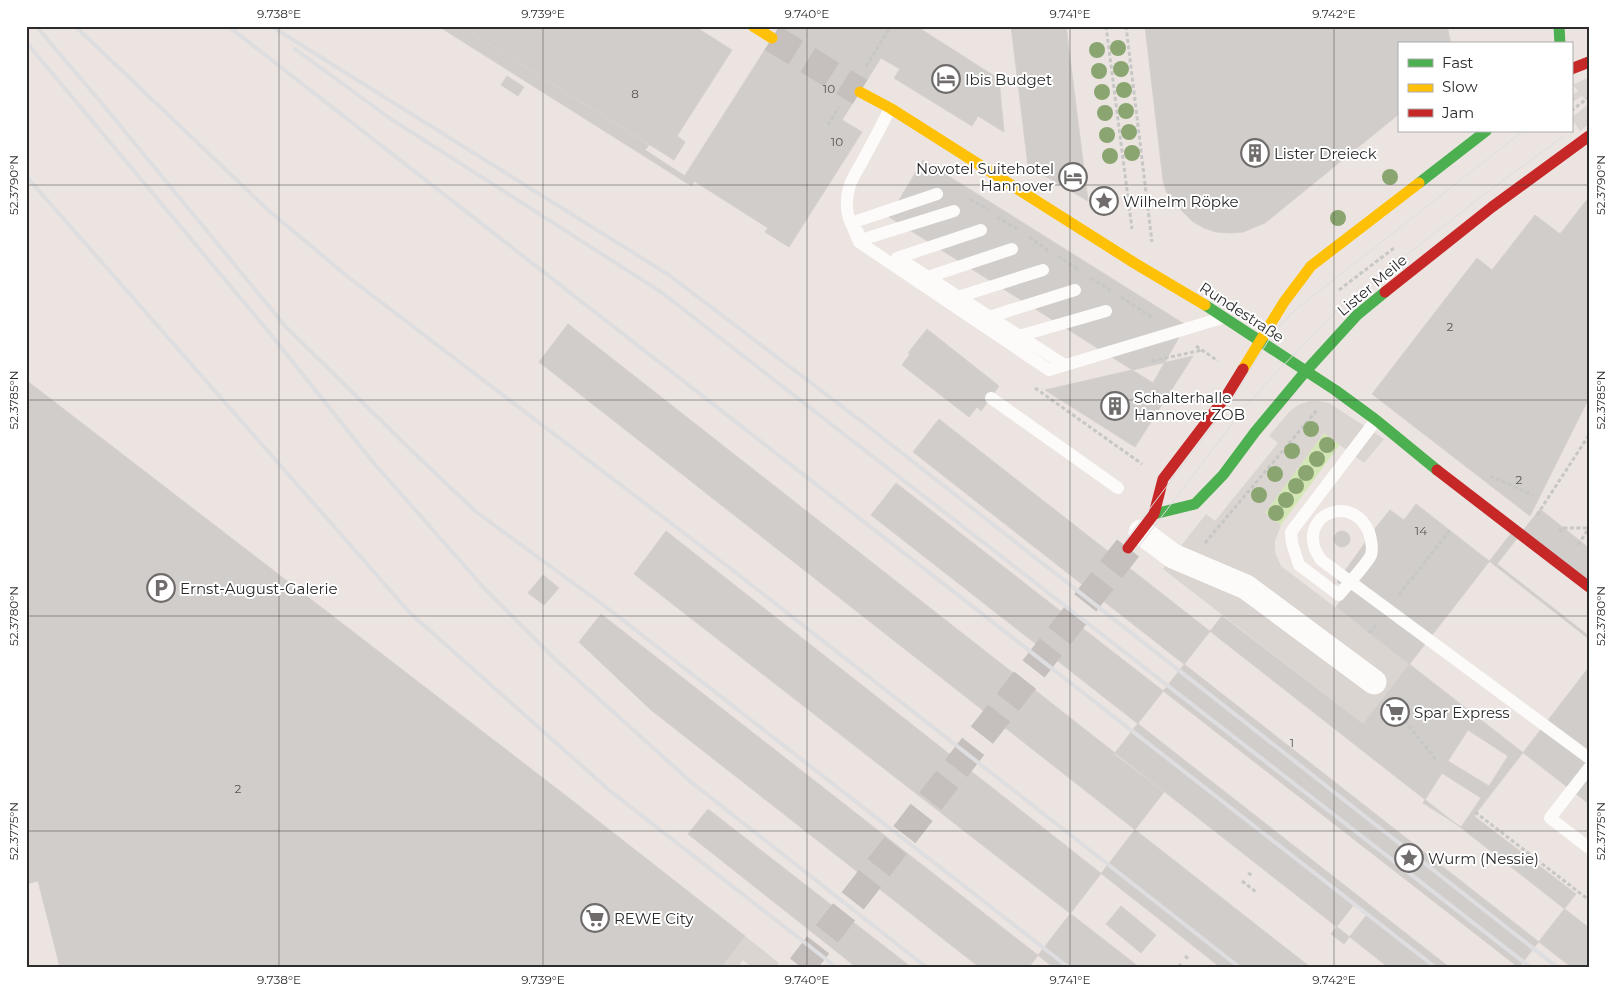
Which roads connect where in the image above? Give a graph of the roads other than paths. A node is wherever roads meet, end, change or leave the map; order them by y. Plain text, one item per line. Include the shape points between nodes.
1 (753, 26) edge
2 (1559, 26) edge
3 (772, 38) tunnel mouth
4 (1560, 42) edge
5 (1589, 62) edge
6 (1572, 69) edge
7 (860, 92) tunnel mouth
8 (890, 108) junction
9 (1485, 132) edge
10 (1589, 136) edge
11 (937, 194) dead end
12 (954, 211) dead end
13 (852, 226) junction
14 (981, 230) dead end
15 (867, 238) junction
16 (1012, 249) dead end
17 (897, 258) junction
18 (1043, 270) dead end
19 (928, 277) junction
20 (1075, 290) dead end
21 (958, 297) junction
22 (1106, 311) dead end
23 (988, 316) junction
24 (1224, 317) junction
25 (1019, 336) junction
26 (1260, 341) junction
27 (1063, 364) junction
28 (1305, 372) junction
29 (991, 398) dead end
30 (1376, 420) junction
31 (1118, 488) dead end
32 (1141, 532) junction
33 (1589, 587) edge
34 (1374, 682) road end
35 (1589, 758) edge
36 (1589, 768) edge
37 (1589, 848) edge

1 - 3 street
2 - 4 street
5 - 6 street
7 - 8 street, Rundestraße
8 - 13 lane via 850,184 846,202
8 - 24 street, Rundestraße
9 - 26 street via 1312,266
10 - 28 street, Lister Meile via 1357,315
11 - 13 lane
12 - 15 lane
13 - 15 lane
13 - 27 lane via 858,242 1049,370
14 - 17 lane
15 - 17 lane
16 - 19 lane
17 - 19 lane
18 - 21 lane
19 - 21 lane
20 - 23 lane
21 - 23 lane
22 - 25 lane
23 - 25 lane
24 - 26 street, Rundestraße
24 - 27 lane
25 - 27 lane
26 - 28 street, Rundestraße
26 - 32 street via 1227,394 1163,479
28 - 30 street, Rundestraße
28 - 32 street, Lister Meile via 1223,475 1195,504
29 - 31 lane
30 - 33 street, Rundestraße
30 - 35 lane via 1291,532 1299,565 1339,595 1350,582 1355,575 1371,554 1371,539 1360,518 1346,510 1332,512 1320,519 1314,531 1314,547 1322,560 1337,572 1345,578 1353,583 1392,613
32 - 34 street via 1173,556 1246,587
36 - 37 lane via 1550,818

